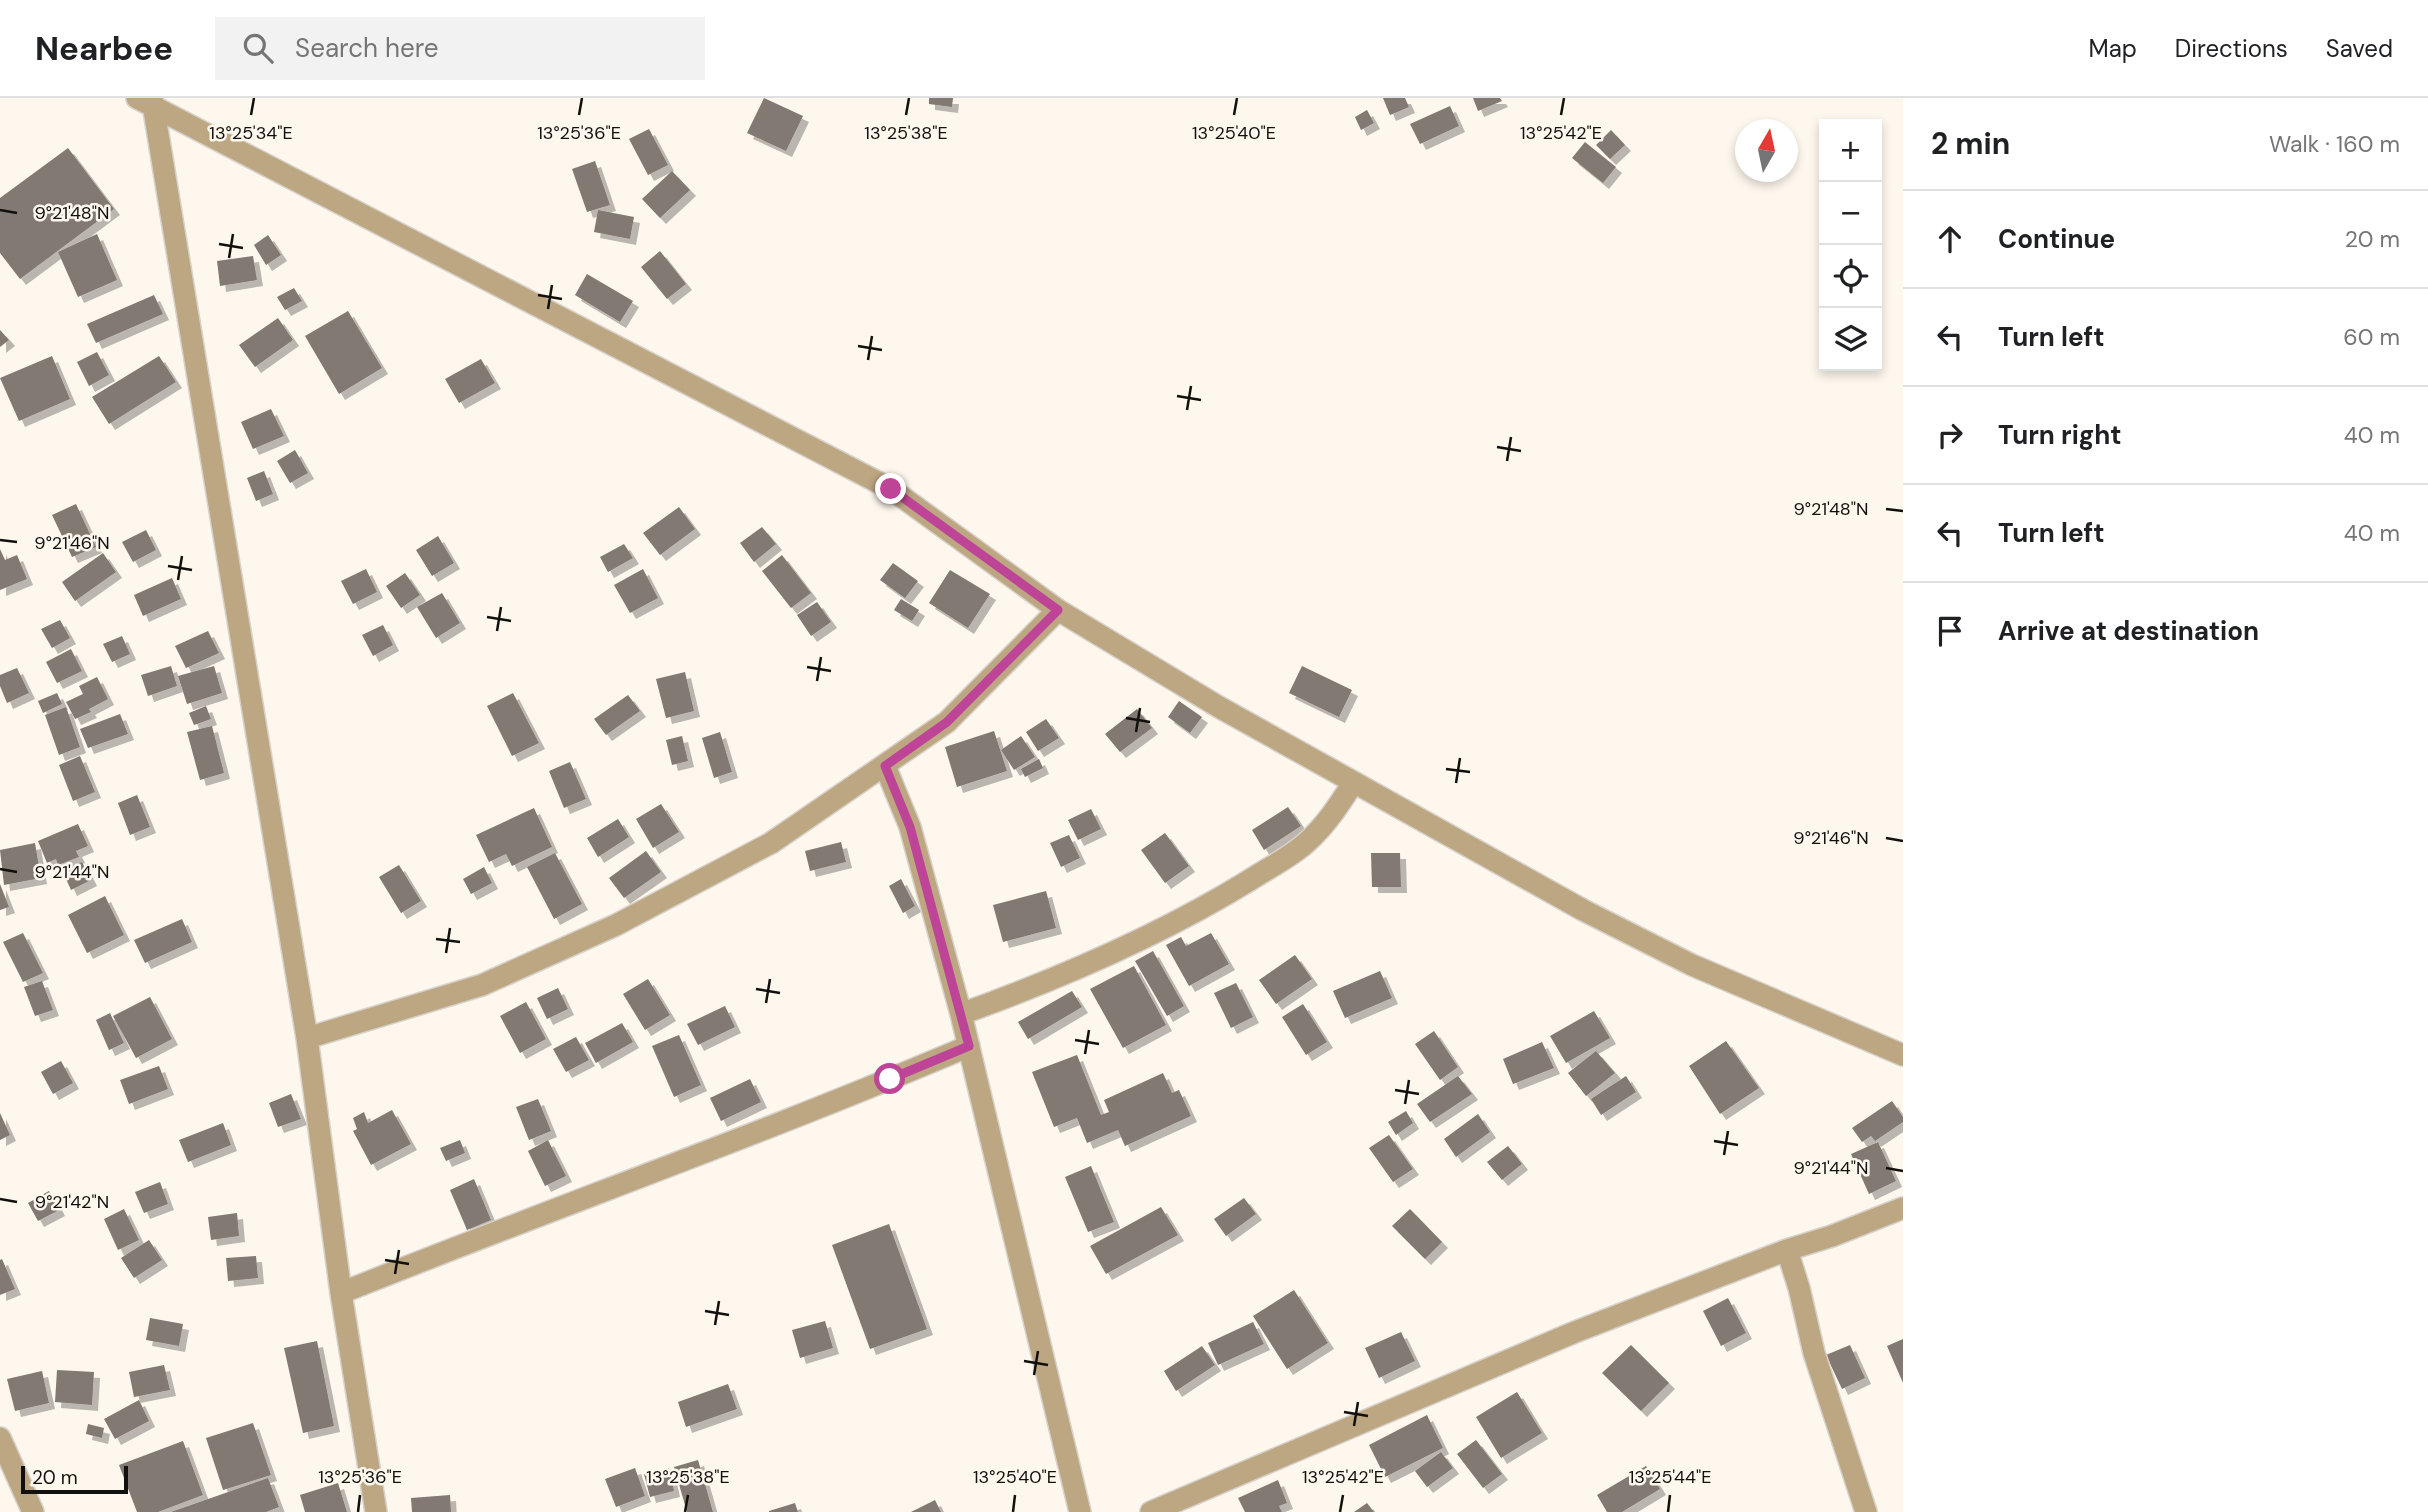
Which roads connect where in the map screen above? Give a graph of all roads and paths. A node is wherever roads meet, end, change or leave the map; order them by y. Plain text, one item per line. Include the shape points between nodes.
1 (147, 101) edge
2 (1058, 610) junction
3 (885, 766) junction
4 (1353, 783) junction
5 (961, 1014) junction
6 (307, 1038) junction
7 (969, 1046) junction
8 (1903, 1055) edge
9 (1903, 1208) edge
10 (1787, 1250) junction
11 (341, 1293) junction
12 (0, 1438) edge
13 (33, 1512) edge
14 (376, 1512) edge
15 (1080, 1512) edge
16 (1151, 1512) edge
17 (1866, 1512) edge

1 - 2 street via 891,489
1 - 6 street
2 - 3 street via 947,722
2 - 4 street
3 - 5 street via 910,827
3 - 6 street via 771,843 617,925 482,985
4 - 5 street via 1306,844 1222,897 1105,957
4 - 8 street via 1692,965
5 - 7 street
6 - 11 street
7 - 11 street
7 - 15 street
9 - 10 street
10 - 16 street via 1575,1332
10 - 17 street via 1814,1353
11 - 14 street
12 - 13 street

